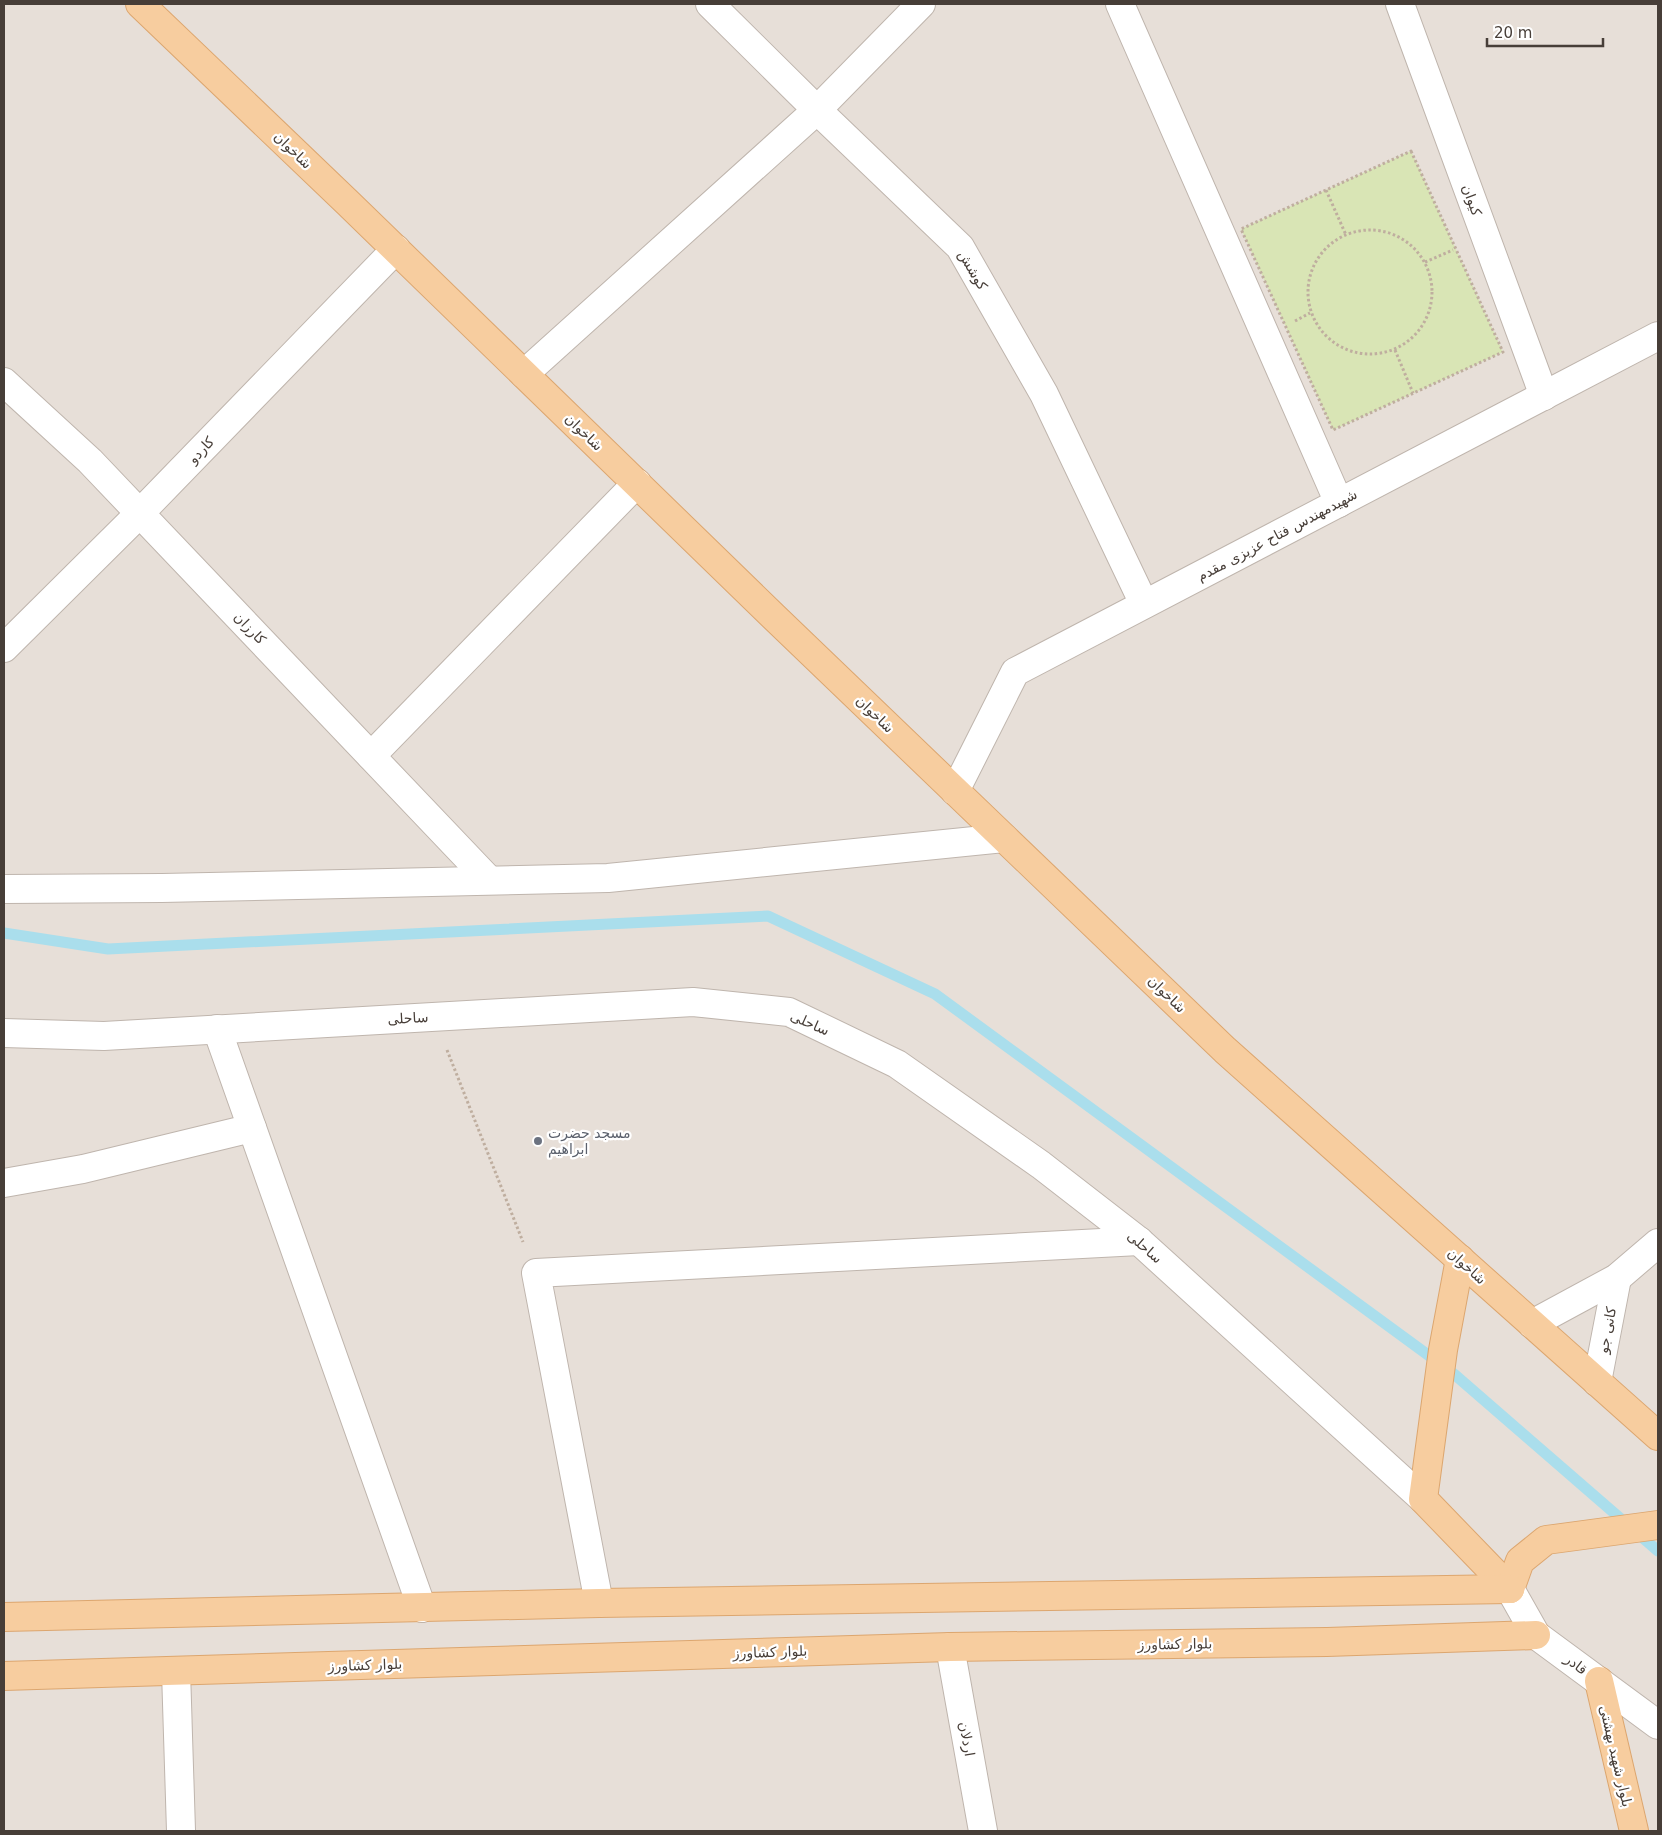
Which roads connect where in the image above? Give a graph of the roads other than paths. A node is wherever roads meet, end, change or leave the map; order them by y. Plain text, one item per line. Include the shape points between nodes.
1 (140, 4) edge
2 (710, 4) edge
3 (921, 4) edge
4 (1120, 4) edge
5 (1400, 4) edge
6 (817, 110) junction
7 (396, 249) junction
8 (1658, 336) edge
9 (524, 374) junction
10 (4, 382) edge
11 (1544, 396) junction
12 (637, 483) junction
13 (1339, 503) junction
14 (140, 513) junction
15 (1144, 604) junction
16 (4, 648) edge
17 (371, 756) junction
18 (955, 791) junction
19 (1004, 838) junction
20 (489, 880) junction
21 (4, 889) edge
22 (217, 1029) junction
23 (4, 1033) edge
24 (252, 1128) junction
25 (4, 1183) edge
26 (1139, 1241) junction
27 (1658, 1243) edge
28 (1460, 1259) junction
29 (1617, 1278) junction
30 (1532, 1324) junction
31 (1598, 1382) junction
32 (1658, 1436) edge
33 (1423, 1499) junction
34 (1658, 1524) edge
35 (1510, 1590) junction
36 (599, 1603) junction
37 (422, 1608) junction
38 (4, 1618) edge
39 (1536, 1635) junction
40 (950, 1647) junction
41 (176, 1671) junction
42 (4, 1676) edge
43 (1599, 1681) junction
44 (1658, 1725) edge
45 (181, 1831) edge
46 (983, 1831) edge
47 (1634, 1831) edge

1 - 7 main road, شاخوان
2 - 6 street, کوشش
3 - 6 street
4 - 13 street
5 - 11 street, کیوان
6 - 9 street
6 - 15 street, کوشش via 960,247 1044,394
7 - 9 main road, شاخوان
7 - 14 street, کاردو
8 - 11 street, شهیدمهندس فتاح عزیزی مقدم
9 - 12 main road, شاخوان
10 - 14 street, کارزان via 90,460
11 - 13 street, شهیدمهندس فتاح عزیزی مقدم
12 - 17 street
12 - 18 main road, شاخوان
13 - 15 street, شهیدمهندس فتاح عزیزی مقدم
14 - 16 street, کاردو
14 - 17 street, کارزان
15 - 18 street, شهیدمهندس فتاح عزیزی مقدم via 1015,672
17 - 20 street, کارزان
18 - 19 main road, شاخوان
19 - 20 street via 608,878
19 - 28 main road, شاخوان via 1225,1050
20 - 21 street
22 - 23 street, ساحلی via 104,1036
22 - 24 street
22 - 26 street, ساحلی via 694,1002 789,1012 897,1064 1042,1165
24 - 25 street via 84,1169
24 - 37 street
26 - 33 street, ساحلی
26 - 36 street via 536,1273
27 - 29 street, کانی جو
28 - 30 main road, شاخوان
28 - 33 main road
29 - 30 street, کانی جو
29 - 31 street, کانی جو
30 - 31 main road, شاخوان
31 - 32 main road, شاخوان
33 - 35 main road
34 - 35 main road via 1546,1540 1520,1561
35 - 36 main road
35 - 39 street, قادر
36 - 37 main road
37 - 38 main road
39 - 40 main road, بلوار کشاورز via 1327,1642
39 - 43 street, قادر
40 - 41 main road, بلوار کشاورز
40 - 46 street, اردلان
41 - 42 main road, بلوار کشاورز
41 - 45 street
43 - 44 street, قادر
43 - 47 main road, بلوار شهید بهشتی

